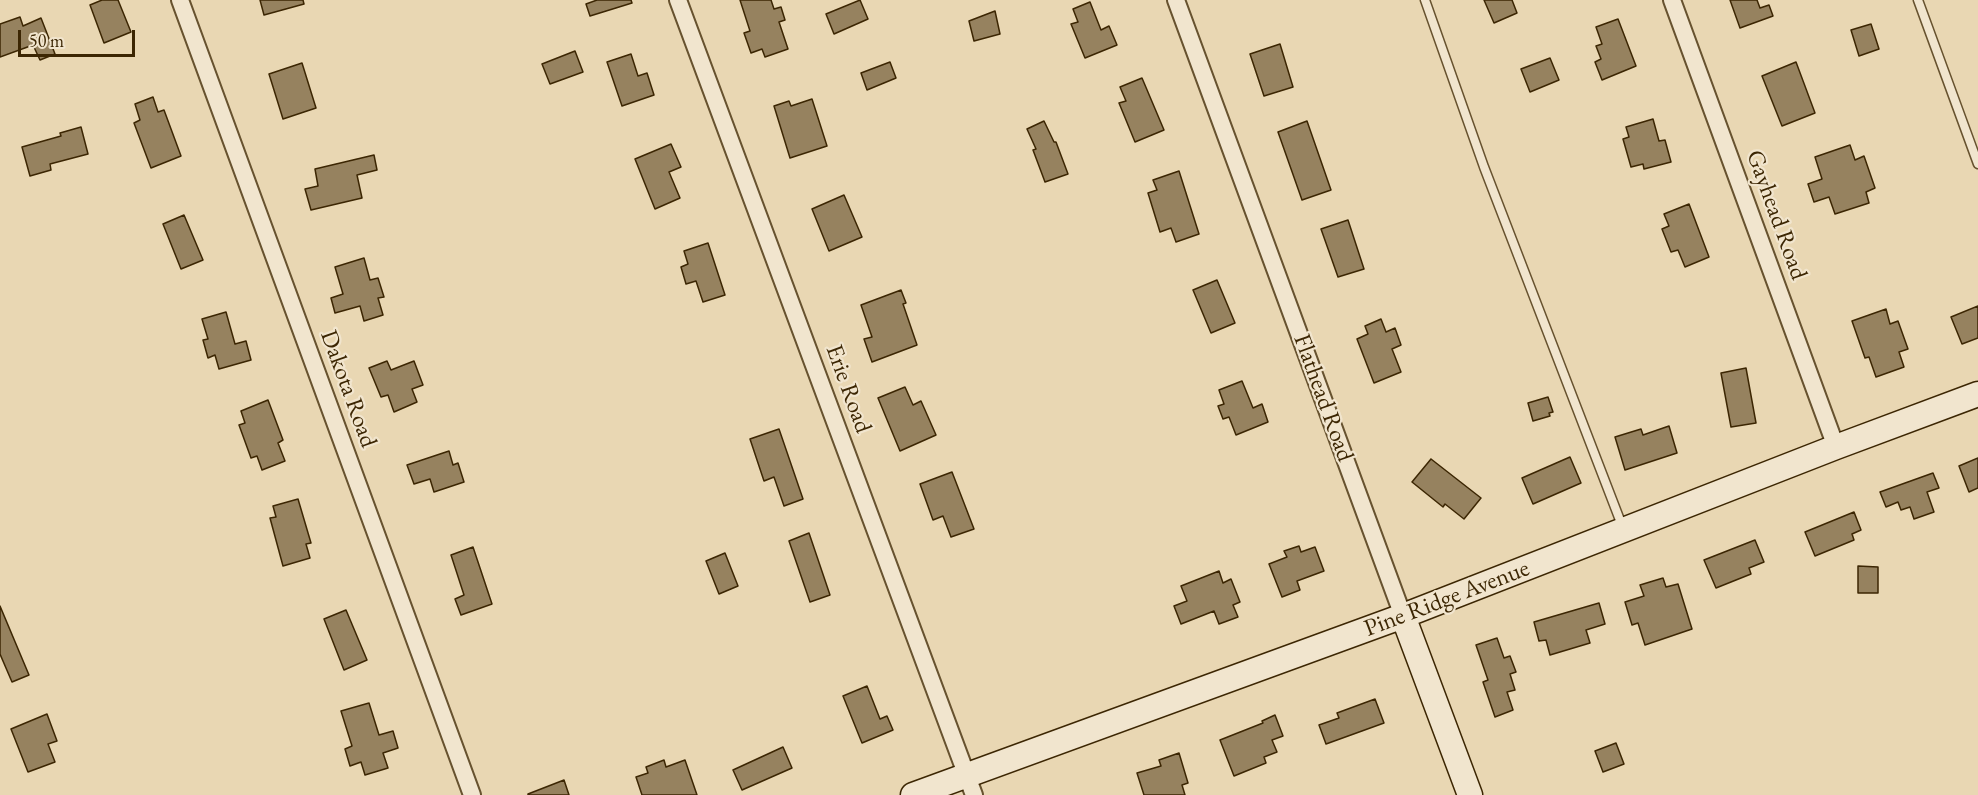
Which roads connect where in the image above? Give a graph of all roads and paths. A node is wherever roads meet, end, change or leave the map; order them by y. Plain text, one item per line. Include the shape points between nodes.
1 (180, 0) edge
2 (678, 0) edge
3 (1176, 0) edge
4 (1425, 0) edge
5 (1672, 0) edge
6 (1918, 0) edge
7 (1978, 164) edge
8 (1978, 394) edge
9 (1836, 447) junction
10 (1624, 530) junction
11 (1403, 616) junction
12 (970, 785) edge
13 (472, 795) edge
14 (913, 795) edge
15 (1470, 795) edge

1 - 13 street, Dakota Road
2 - 12 street, Erie Road
3 - 11 street, Flathead Road
4 - 10 lane via 1484,167
5 - 9 street, Gayhead Road
6 - 7 lane
8 - 9 street, Pine Ridge Avenue
9 - 10 street, Pine Ridge Avenue
10 - 11 street, Pine Ridge Avenue
11 - 12 street, Pine Ridge Avenue
11 - 15 street, Flathead Road
12 - 14 street, Pine Ridge Avenue

